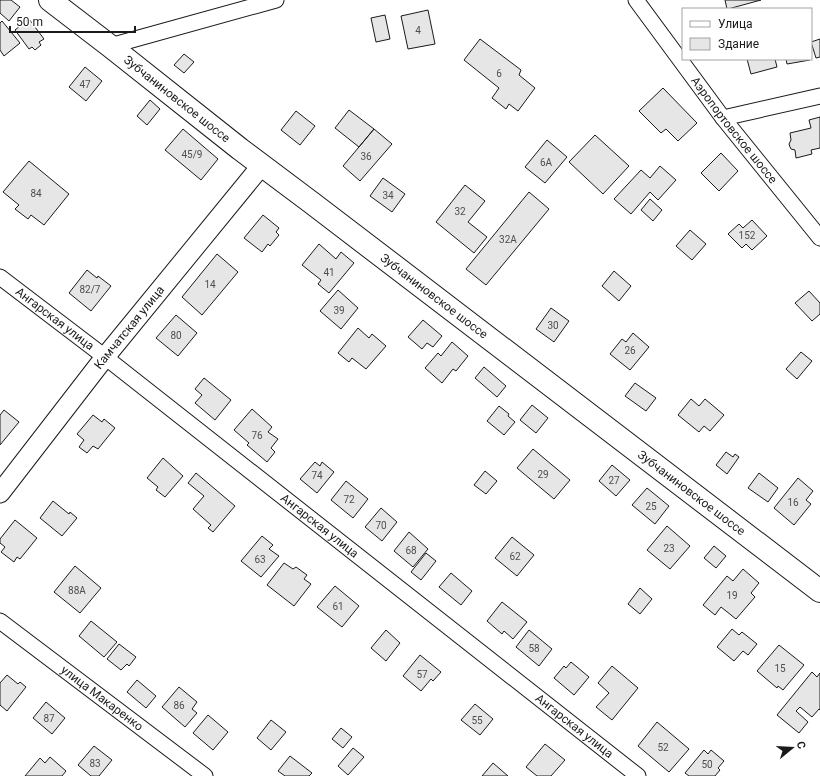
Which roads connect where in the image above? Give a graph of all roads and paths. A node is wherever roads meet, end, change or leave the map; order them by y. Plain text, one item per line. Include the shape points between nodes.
1 (50, 0) edge
2 (276, 0) edge
3 (636, 0) edge
4 (110, 46) junction
5 (820, 96) edge
6 (723, 118) junction
7 (262, 166) junction
8 (820, 238) edge
9 (0, 278) edge
10 (105, 357) junction
11 (0, 493) edge
12 (820, 591) edge
13 (0, 621) edge
14 (205, 776) edge
15 (638, 776) edge

1 - 4 main road, Зубчаниновское шоссе
2 - 4 street
3 - 6 street, Аэропортовское шоссе
4 - 7 main road, Зубчаниновское шоссе
5 - 6 street
6 - 8 street, Аэропортовское шоссе
7 - 10 street, Камчатская улица
7 - 12 main road, Зубчаниновское шоссе
9 - 10 street, Ангарская улица
10 - 11 street, Камчатская улица
10 - 15 street, Ангарская улица
13 - 14 street, улица Макаренко

